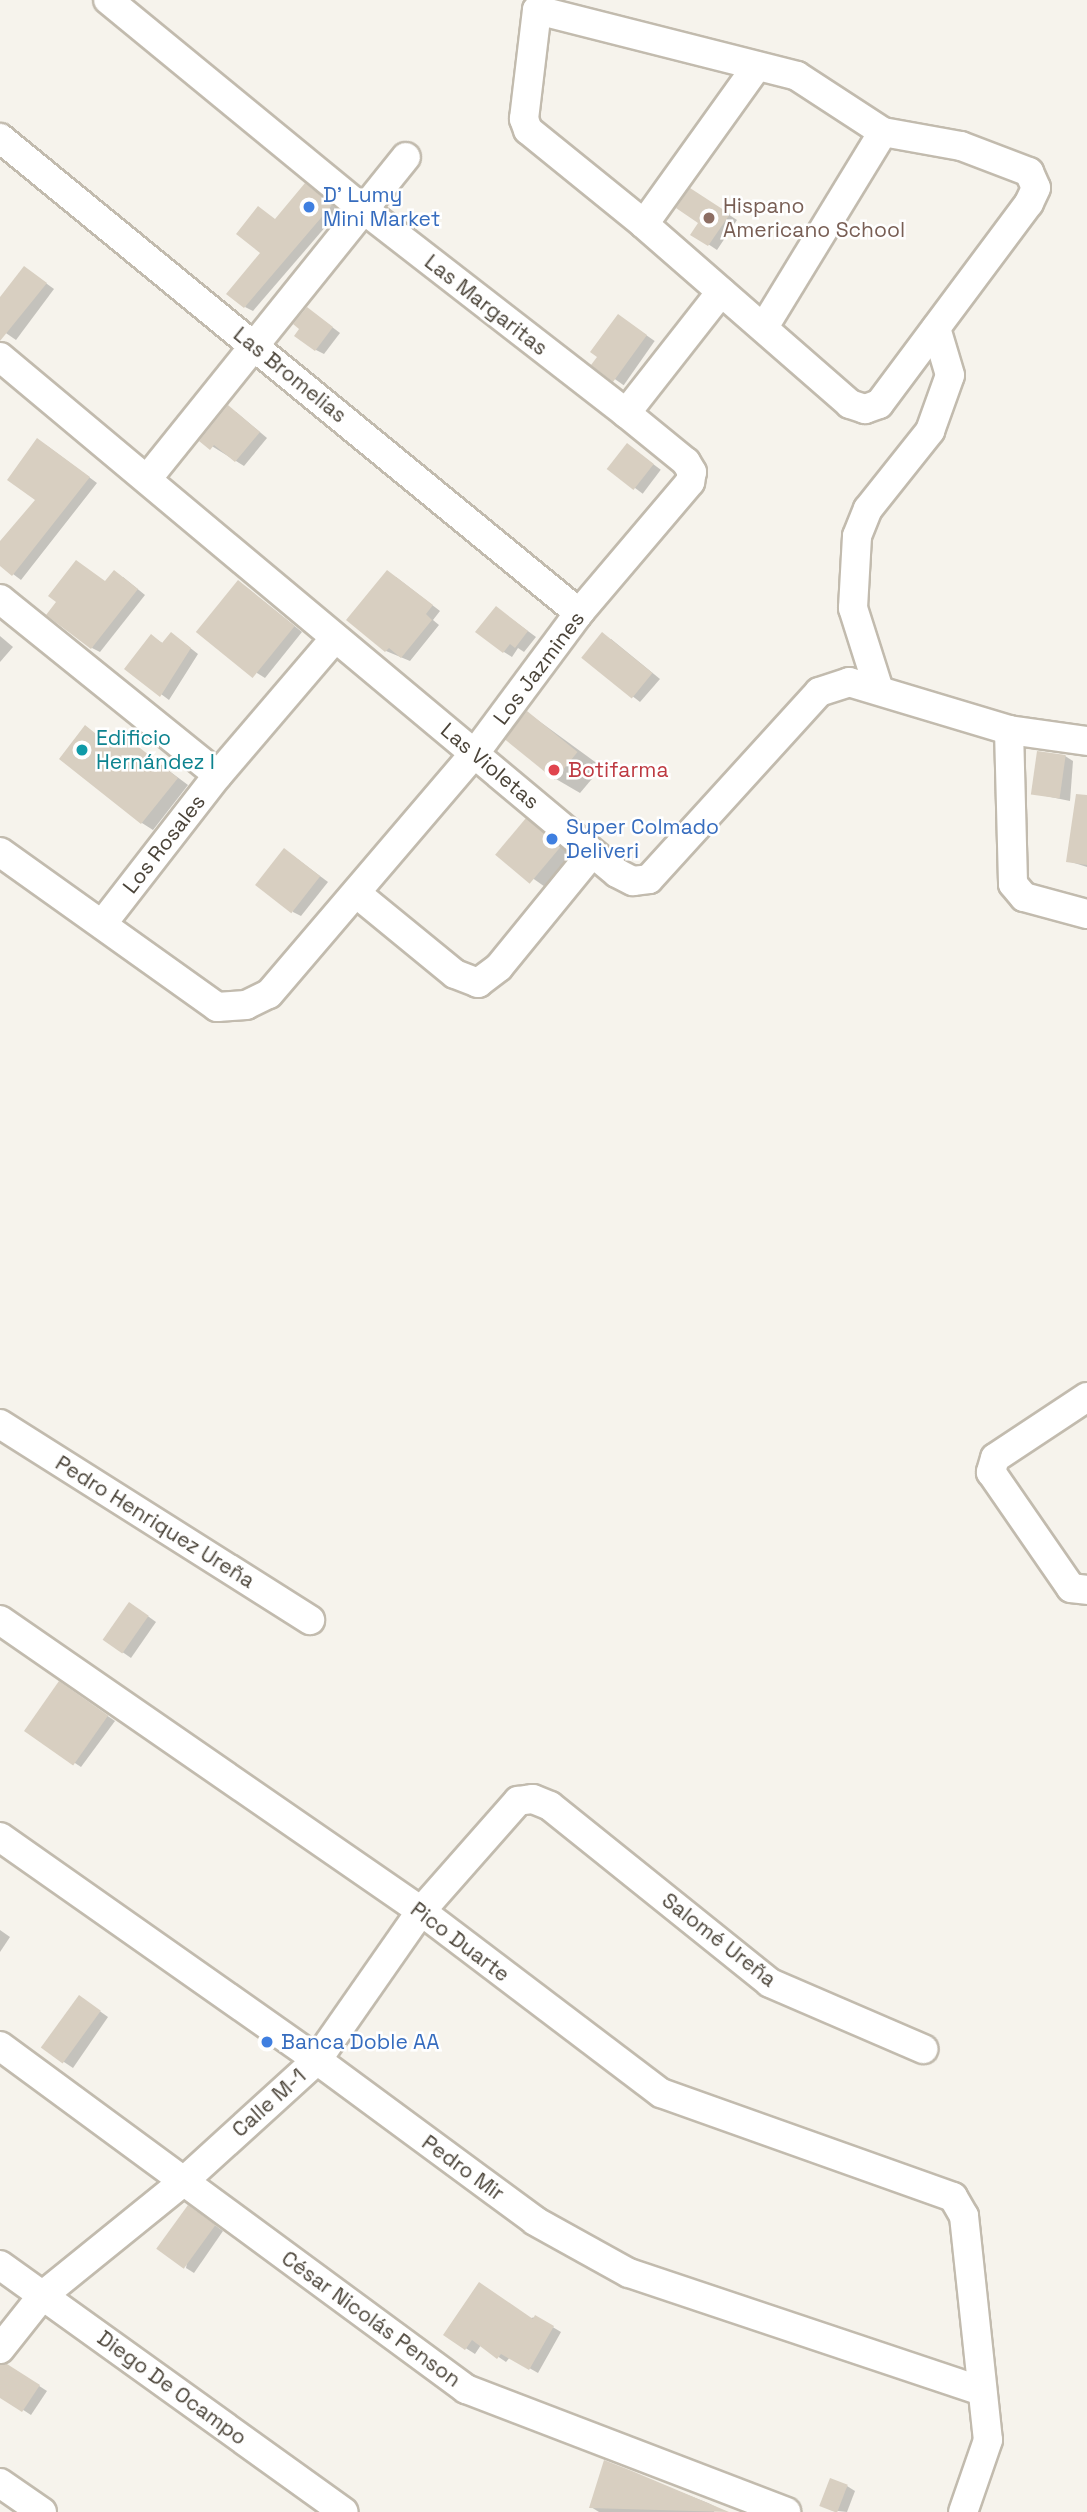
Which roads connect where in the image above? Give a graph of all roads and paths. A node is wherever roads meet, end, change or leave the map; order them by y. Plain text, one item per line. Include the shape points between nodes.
1 (108, 0) edge
2 (537, 5) edge
3 (757, 66) junction
4 (883, 132) junction
5 (0, 138) edge
6 (406, 157) dead end
7 (364, 210) junction
8 (644, 223) junction
9 (721, 292) junction
10 (764, 327) junction
11 (936, 328) junction
12 (254, 345) junction
13 (0, 357) edge
14 (626, 412) junction
15 (147, 479) junction
16 (690, 482) joint
17 (0, 599) edge
18 (579, 613) junction
19 (335, 638) junction
20 (879, 690) junction
21 (1009, 730) junction
22 (1087, 741) edge
23 (475, 753) junction
24 (218, 775) junction
25 (0, 852) edge
26 (592, 853) junction
27 (356, 893) junction
28 (1087, 914) edge
29 (103, 923) junction
30 (1087, 1397) edge
31 (0, 1424) edge
32 (1086, 1591) edge
33 (0, 1620) edge
34 (310, 1620) dead end
35 (533, 1800) joint
36 (0, 1837) edge
37 (421, 1911) junction
38 (0, 2046) edge
39 (923, 2049) dead end
40 (317, 2060) junction
41 (184, 2181) junction
42 (0, 2265) edge
43 (43, 2296) junction
44 (0, 2348) edge
45 (982, 2391) junction
46 (0, 2483) edge
47 (42, 2512) edge
48 (344, 2512) edge
49 (786, 2512) edge
50 (963, 2512) edge

1 - 7 street, Las Margaritas
2 - 3 street
2 - 8 street via 524,119 527,130
3 - 4 street via 797,76
3 - 8 street
4 - 10 street
4 - 11 street via 961,146 1029,172 1036,188 1030,203
5 - 12 street, Las Bromelias
6 - 7 street
7 - 12 street
7 - 14 street, Las Margaritas
8 - 9 street
9 - 10 street
9 - 14 street
10 - 11 street via 850,404 865,409 879,404
11 - 20 street via 950,375 930,431 868,509 857,536 853,608
12 - 15 street
12 - 18 street, Las Bromelias
13 - 15 street, Las Violetas
14 - 16 street, Las Margaritas via 686,462
15 - 19 street, Las Violetas
16 - 18 street, Los Jazmines
17 - 24 street
18 - 23 street, Los Jazmines
19 - 23 street, Las Violetas
19 - 24 street, Los Rosales
20 - 21 street, Las Violetas
20 - 26 street, Las Violetas via 849,682 819,692 649,879 633,881
21 - 22 street, Las Violetas
21 - 28 street via 1013,884 1024,897
23 - 26 street, Las Violetas
23 - 27 street, Los Jazmines
24 - 29 street, Los Rosales
25 - 29 street
26 - 27 street via 499,967 478,983 455,974
27 - 29 street, Los Jazmines via 269,994 246,1005 217,1007
30 - 32 street via 995,1458 991,1472 1071,1588
31 - 34 street, Pedro Henriquez Ureña
33 - 37 street, Pico Duarte
35 - 37 street, Calle M-1 via 518,1801
35 - 39 street, Salomé Ureña via 550,1806 770,1983
36 - 40 street, Pedro Mir
37 - 40 street, Calle M-1
37 - 45 street, Pico Duarte via 661,2093 953,2197 964,2216
38 - 41 street, César Nicolás Penson
40 - 41 street, Calle M-1
40 - 45 street, Pedro Mir via 535,2221 629,2273
41 - 43 street, Calle M-1
41 - 49 street, César Nicolás Penson via 466,2389
42 - 43 street, Diego De Ocampo
43 - 44 street, Calle M-1
43 - 48 street, Diego De Ocampo
45 - 50 street via 988,2440
46 - 47 street

